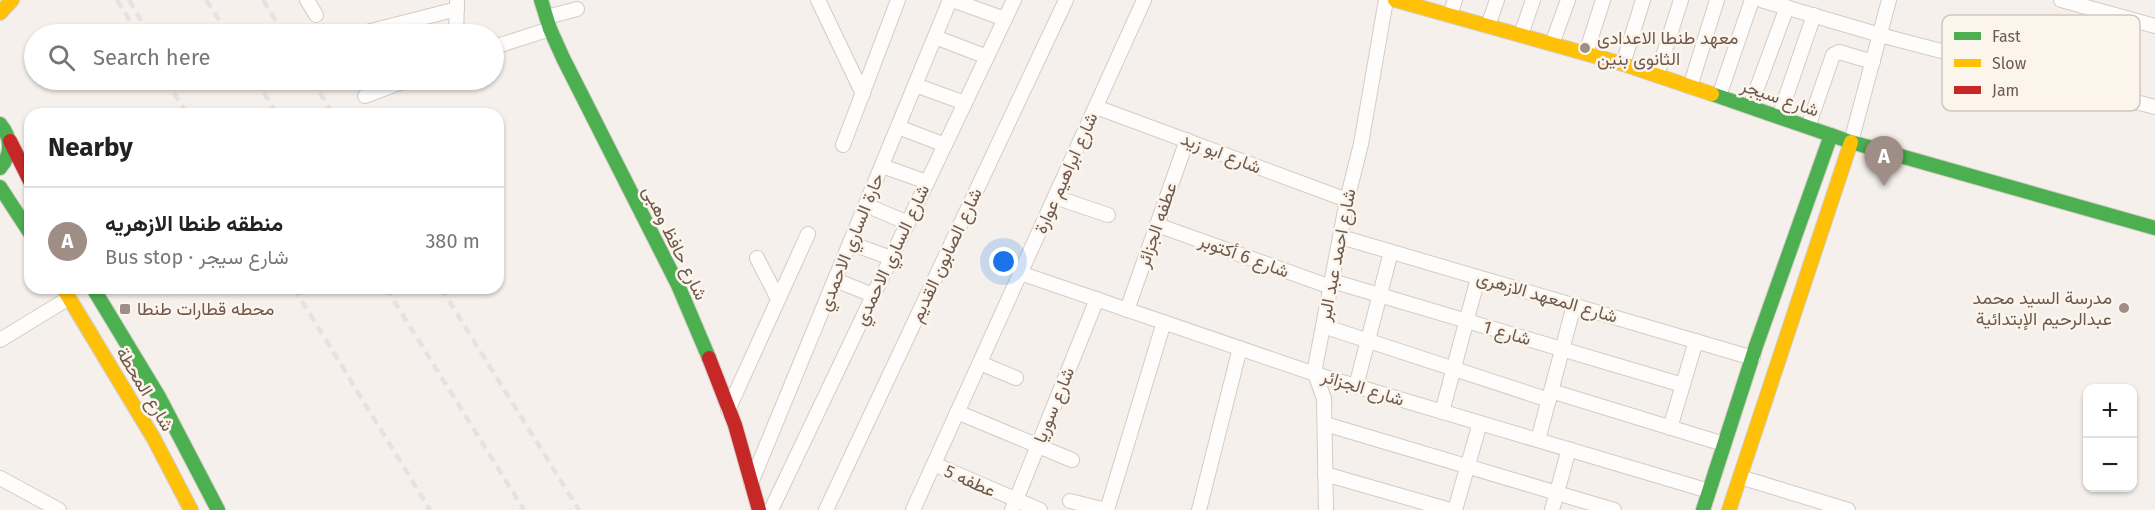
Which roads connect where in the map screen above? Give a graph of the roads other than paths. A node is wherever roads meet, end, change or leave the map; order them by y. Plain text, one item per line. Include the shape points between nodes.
1 (12, 0) edge
2 (307, 0) edge
3 (323, 0) edge
4 (541, 0) edge
5 (818, 0) edge
6 (898, 0) edge
7 (951, 0) edge
8 (1014, 0) edge
9 (1066, 0) edge
10 (1144, 0) edge
11 (1386, 0) edge
12 (1395, 0) edge
13 (1455, 0) edge
14 (1497, 0) edge
15 (1533, 0) edge
16 (1568, 0) edge
17 (1603, 0) edge
18 (1643, 0) edge
19 (1681, 0) edge
20 (1717, 0) edge
21 (1752, 0) edge
22 (1761, 0) edge
23 (1889, 0) edge
24 (2061, 0) edge
25 (1416, 3) edge
26 (457, 4) edge
27 (1787, 7) junction
28 (577, 9) dead end
29 (0, 13) edge
30 (1450, 15) junction
31 (1814, 15) junction
32 (2115, 15) edge
33 (1005, 19) junction
34 (2140, 22) edge
35 (548, 23) junction
36 (392, 24) edge
37 (456, 24) edge
38 (1488, 26) junction
39 (2155, 26) edge
40 (1521, 35) junction
41 (1880, 35) junction
42 (935, 37) junction
43 (504, 43) edge
44 (1552, 44) junction
45 (1942, 51) edge
46 (1586, 53) junction
47 (987, 57) junction
48 (1873, 62) junction
49 (1623, 64) junction
50 (1657, 75) junction
51 (915, 85) junction
52 (1690, 87) junction
53 (381, 90) edge
54 (863, 94) junction
55 (365, 96) dead end
56 (1719, 96) junction
57 (965, 103) junction
58 (2140, 103) edge
59 (1096, 106) junction
60 (1750, 107) junction
61 (2155, 107) edge
62 (1779, 117) junction
63 (0, 124) edge
64 (898, 127) junction
65 (1808, 127) junction
66 (1831, 135) junction
67 (1187, 140) junction
68 (10, 141) junction
69 (1851, 142) junction
70 (843, 145) dead end
71 (945, 145) junction
72 (882, 166) junction
73 (0, 168) edge
74 (24, 169) edge
75 (927, 182) junction
76 (0, 188) edge
77 (1055, 196) junction
78 (1347, 200) junction
79 (866, 205) junction
80 (1108, 215) dead end
81 (24, 223) edge
82 (908, 223) junction
83 (1157, 225) junction
84 (2155, 228) edge
85 (808, 234) dead end
86 (1341, 237) junction
87 (850, 243) junction
88 (1391, 252) junction
89 (757, 258) dead end
90 (891, 258) junction
91 (1020, 273) junction
92 (1478, 278) junction
93 (835, 280) junction
94 (1331, 284) junction
95 (65, 294) edge
96 (67, 294) edge
97 (97, 294) edge
98 (873, 295) junction
99 (1379, 295) junction
100 (778, 299) junction
101 (1096, 299) junction
102 (1574, 305) junction
103 (1127, 310) junction
104 (1467, 321) junction
105 (1164, 322) junction
106 (1323, 326) junction
107 (0, 339) edge
108 (1368, 341) junction
109 (1696, 341) junction
110 (1240, 348) junction
111 (1562, 349) junction
112 (1753, 358) junction
113 (980, 363) junction
114 (1454, 369) junction
115 (1315, 374) junction
116 (1016, 378) dead end
117 (1683, 385) junction
118 (1356, 386) junction
119 (1550, 395) junction
120 (728, 410) junction
121 (1736, 410) junction
122 (957, 412) junction
123 (1442, 412) junction
124 (1759, 418) junction
125 (1480, 423) junction
126 (1325, 424) junction
127 (1670, 428) junction
128 (1538, 440) junction
129 (1724, 444) junction
130 (1037, 446) junction
131 (1569, 449) junction
132 (1072, 460) dead end
133 (934, 464) junction
134 (1468, 466) junction
135 (1325, 474) junction
136 (1740, 477) junction
137 (0, 478) edge
138 (752, 483) junction
139 (1709, 491) junction
140 (1557, 493) junction
141 (1070, 501) dead end
142 (1013, 505) edge
143 (59, 510) edge
144 (191, 510) edge
145 (218, 510) edge
146 (759, 510) edge
147 (771, 510) edge
148 (826, 510) edge
149 (913, 510) edge
150 (1040, 510) edge
151 (1106, 510) edge
152 (1199, 510) edge
153 (1326, 510) edge
154 (1450, 510) edge
155 (1455, 510) edge
156 (1552, 510) edge
157 (1614, 510) edge
158 (1703, 510) edge
159 (1730, 510) edge
160 (1848, 510) edge

1 - 29 main road
2 - 3 street via 316,15
4 - 35 main road, شارع حافظ وهبى
5 - 54 street
6 - 54 street
7 - 33 street
7 - 42 street, حارة الساري الاحمدي
8 - 33 street, شارع الساري الاحمدي
9 - 148 street, شارع الصابون القديم
10 - 59 street, شارع ابراهيم عوارة
11 - 78 street, شارع احمد عبد البر via 1361,144
12 - 25 main road, شارع سيجر
13 - 30 street
14 - 38 street
15 - 40 street
16 - 44 street
17 - 46 street
18 - 49 street
19 - 50 street
20 - 52 street
21 - 56 street
22 - 27 street
23 - 41 street
24 - 32 street
25 - 30 main road, شارع سيجر
26 - 36 street
26 - 37 street
27 - 31 street
27 - 60 street
28 - 35 street
30 - 38 main road, شارع سيجر
31 - 41 street
31 - 62 street
33 - 47 street, شارع الساري الاحمدي
34 - 39 street
35 - 43 street
35 - 120 main road, شارع حافظ وهبى via 678,285
38 - 40 main road, شارع سيجر
40 - 44 main road, شارع سيجر
41 - 45 street
41 - 48 street
42 - 47 street
42 - 51 street, حارة الساري الاحمدي
44 - 46 main road, شارع سيجر
46 - 49 main road, شارع سيجر
47 - 57 street, شارع الساري الاحمدي
48 - 65 street via 1839,52 1833,54
48 - 69 street
49 - 50 main road, شارع سيجر
50 - 52 main road, شارع سيجر
51 - 57 street
51 - 64 street, حارة الساري الاحمدي
52 - 56 main road, شارع سيجر
53 - 55 street
54 - 70 street
56 - 60 main road, شارع سيجر
57 - 71 street, شارع الساري الاحمدي
58 - 61 street
59 - 67 street, شارع ابو زيد
59 - 77 street, شارع ابراهيم عوارة
60 - 62 main road, شارع سيجر
62 - 65 main road, شارع سيجر
63 - 68 main road
64 - 71 street
64 - 72 street, حارة الساري الاحمدي
65 - 66 main road, شارع سيجر
66 - 69 main road, شارع سيجر
66 - 112 main road
67 - 78 street, شارع ابو زيد
67 - 83 street, عطفه الجزائر
68 - 73 main road via 8,157
68 - 74 main road
69 - 84 main road, شارع سيجر
69 - 124 main road
71 - 75 street, شارع الساري الاحمدي
72 - 75 street
72 - 79 street, حارة الساري الاحمدي
75 - 82 street, شارع الساري الاحمدي
76 - 81 main road
77 - 80 street
77 - 91 street, شارع ابراهيم عوارة
78 - 86 street, شارع احمد عبد البر
79 - 82 street
79 - 87 street, حارة الساري الاحمدي
82 - 90 street, شارع الساري الاحمدي
83 - 94 street, شارع 6 أكتوبر
83 - 103 street, عطفه الجزائر
85 - 100 street
86 - 88 street, شارع المعهد الازهرى
86 - 94 street, شارع احمد عبد البر
87 - 90 street
87 - 93 street, حارة الساري الاحمدي
88 - 92 street, شارع المعهد الازهرى
88 - 99 street
89 - 100 street
90 - 98 street, شارع الساري الاحمدي
91 - 101 street, شارع الجزائر
91 - 113 street, شارع ابراهيم عوارة
92 - 102 street, شارع المعهد الازهرى
92 - 104 street
93 - 98 street
93 - 138 street, حارة الساري الاحمدي
94 - 99 street, شارع 1
94 - 106 street, شارع احمد عبد البر
95 - 107 street
96 - 144 main road, شارع المحطة via 154,439
97 - 145 main road, شارع المحطة via 165,406
98 - 147 street, شارع الساري الاحمدي
99 - 104 street, شارع 1
99 - 108 street
100 - 120 street
101 - 103 street, شارع الجزائر
101 - 130 street, شارع سوريا
102 - 109 street, شارع المعهد الازهرى
102 - 111 street
103 - 105 street, شارع الجزائر
104 - 111 street, شارع 1
104 - 114 street
105 - 110 street, شارع الجزائر
105 - 151 street
106 - 108 street
106 - 115 street, شارع احمد عبد البر
108 - 114 street
108 - 118 street
109 - 112 street, شارع المعهد الازهرى
109 - 117 street
110 - 115 street, شارع الجزائر
110 - 152 street
111 - 117 street, شارع 1
111 - 119 street
112 - 121 main road
113 - 116 street
113 - 122 street, شارع ابراهيم عوارة
114 - 119 street
114 - 123 street
115 - 118 street, شارع الجزائر
115 - 126 street, شارع احمد عبد البر via 1324,399
117 - 127 street
118 - 123 street, شارع الجزائر
119 - 127 street
119 - 128 street
120 - 138 main road, شارع حافظ وهبى
121 - 124 main road
121 - 129 main road
122 - 130 street
122 - 133 street, شارع ابراهيم عوارة
123 - 125 street, شارع الجزائر
124 - 136 main road
125 - 128 street, شارع الجزائر
125 - 134 street
126 - 134 street
126 - 135 street, شارع احمد عبد البر
127 - 129 street
128 - 131 street, شارع الجزائر
129 - 139 main road
130 - 132 street
130 - 142 street, شارع سوريا
131 - 139 street, شارع الجزائر
131 - 140 street
133 - 142 street, عطفه 5
133 - 149 street, شارع ابراهيم عوارة
134 - 140 street
134 - 155 street
135 - 153 street, شارع احمد عبد البر
135 - 154 street
136 - 159 main road
136 - 160 street
137 - 143 street
138 - 146 main road, شارع حافظ وهبى
139 - 158 main road
140 - 156 street
140 - 157 street
141 - 151 street
142 - 150 street, عطفه 5

